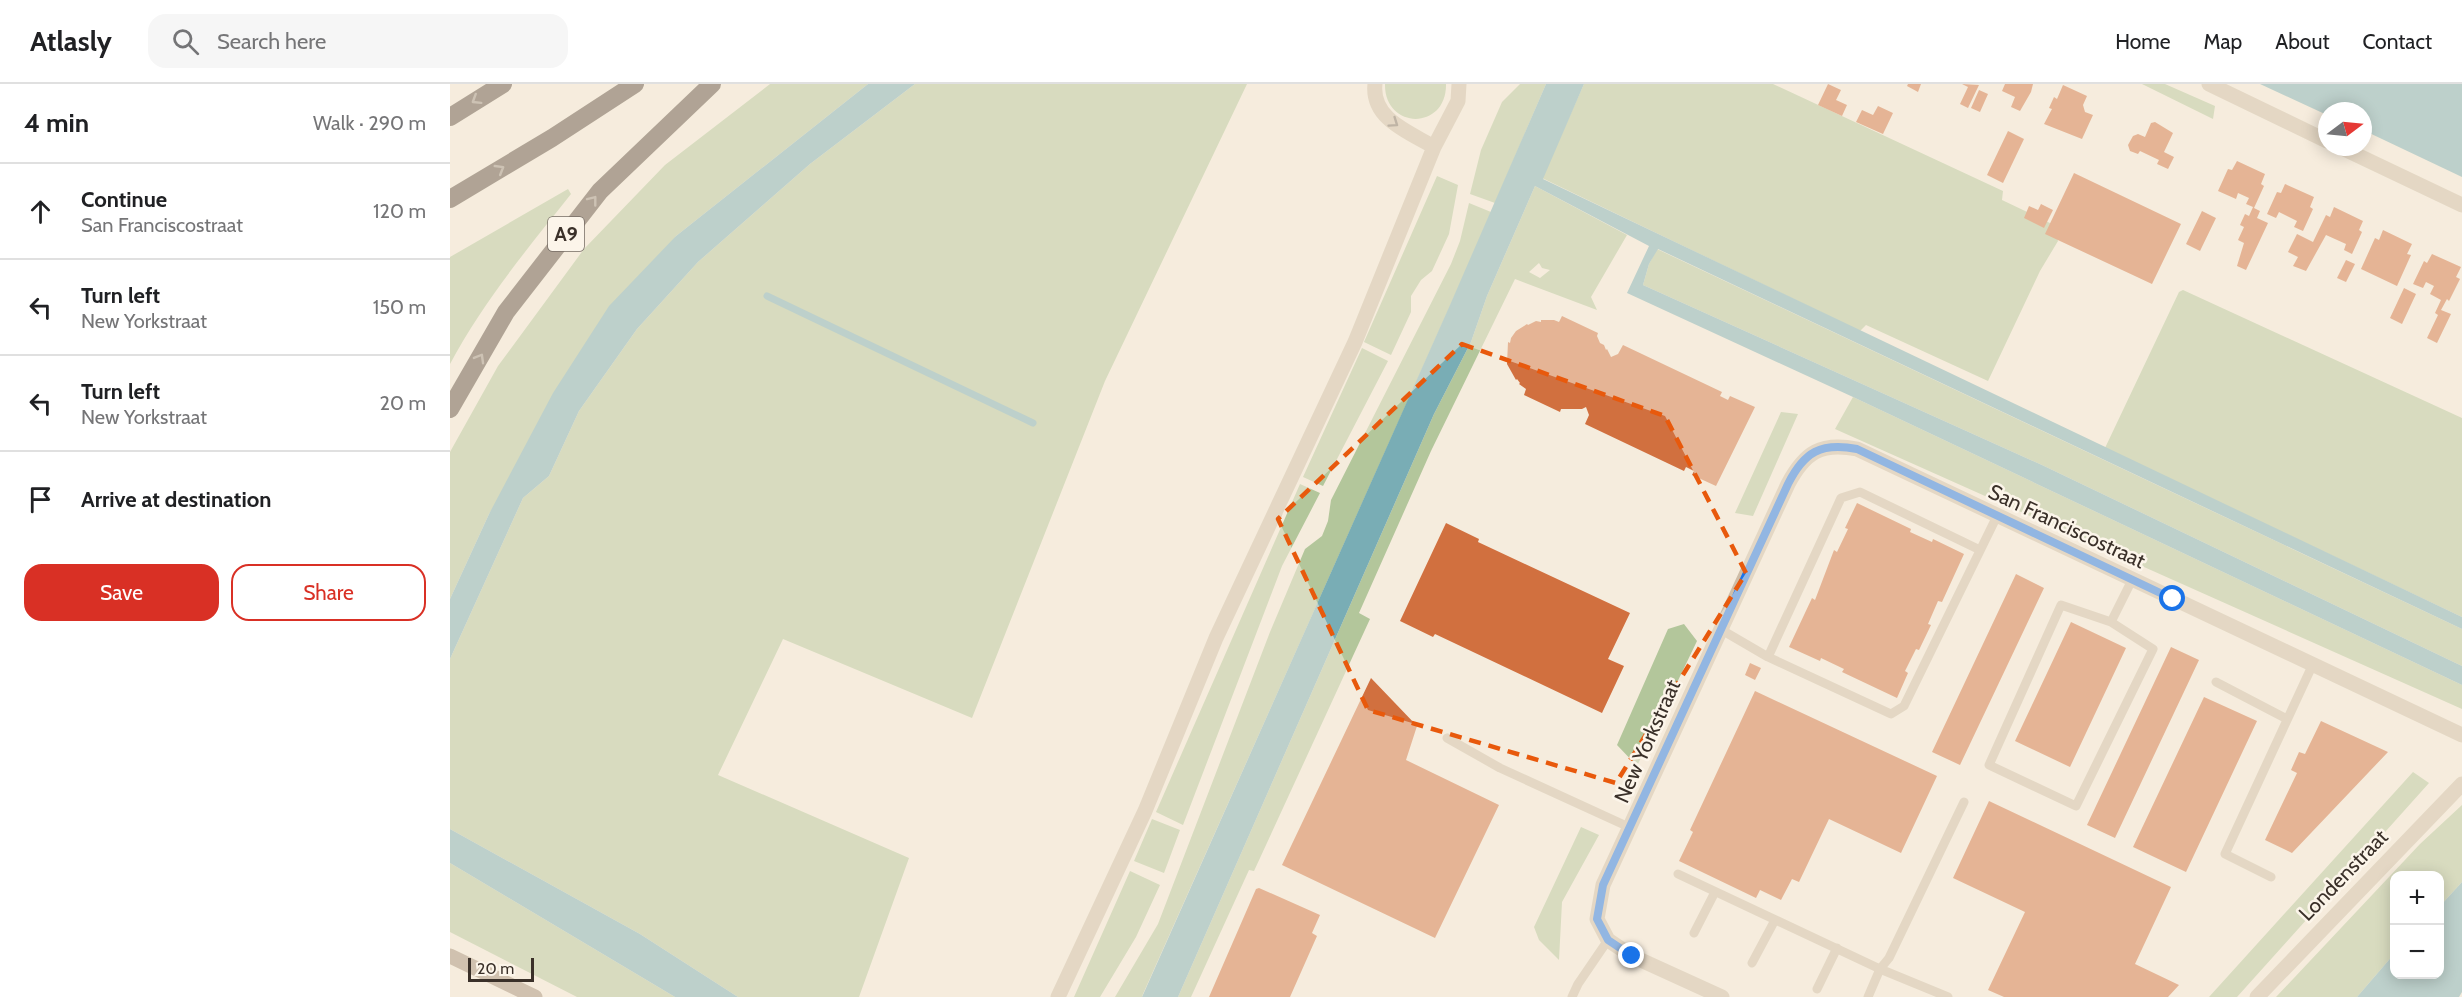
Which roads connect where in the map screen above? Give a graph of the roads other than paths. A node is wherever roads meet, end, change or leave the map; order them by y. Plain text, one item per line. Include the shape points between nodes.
1 (503, 84) edge
2 (635, 84) edge
3 (712, 84) edge
4 (1375, 84) edge
5 (1459, 84) edge
6 (2209, 84) edge
7 (450, 117) edge
8 (2318, 137) edge
9 (1434, 147) junction
10 (2359, 156) edge
11 (450, 199) edge
12 (2462, 206) edge
13 (450, 409) edge
14 (1814, 452) joint
15 (1997, 516) junction
16 (1980, 550) junction
17 (2132, 580) junction
18 (2111, 622) junction
19 (1720, 629) junction
20 (1768, 657) junction
21 (2313, 664) junction
22 (2216, 682) dead end
23 (2287, 719) junction
24 (2462, 735) edge
25 (1447, 738) dead end
26 (2462, 784) edge
27 (1964, 802) dead end
28 (1631, 828) junction
29 (1677, 874) dead end
30 (2271, 877) dead end
31 (1715, 892) junction
32 (1775, 920) junction
33 (1694, 933) dead end
34 (1608, 940) junction
35 (1836, 948) junction
36 (450, 956) edge
37 (1752, 963) dead end
38 (1880, 969) junction
39 (1928, 987) junction
40 (1817, 989) dead end
41 (535, 997) edge
42 (1058, 997) edge
43 (1572, 997) edge
44 (1722, 997) edge
45 (1868, 997) edge
46 (1924, 997) edge
47 (1948, 997) edge
48 (2256, 997) edge

1 -> 7 highway
11 -> 2 highway
13 -> 3 highway, A9 via 506,312 600,191
4 -> 9 street via 1374,96 1381,112
5 - 9 street via 1458,101
6 - 8 street
9 - 42 street via 1354,342 1216,638 1145,811
10 - 12 street
14 - 15 street, San Franciscostraat via 1836,446 1857,449
14 - 19 street, New Yorkstraat via 1794,471
15 - 16 lane
15 - 17 street, San Franciscostraat
16 - 20 lane via 1904,706 1892,714
16 - 20 lane via 1860,492 1841,498
17 - 18 lane
17 - 21 street, San Franciscostraat
18 - 18 lane via 2153,649 2076,806 1989,765 2061,605
19 - 20 lane
19 - 28 street, New Yorkstraat
21 - 23 lane
21 - 24 street, San Franciscostraat
22 - 23 lane
23 - 30 lane via 2225,854
25 - 28 lane via 1500,768
26 - 48 street, Londenstraat
27 - 38 lane via 1889,958
28 - 34 street, New Yorkstraat via 1603,885 1597,919
29 - 31 lane
31 - 32 lane
31 - 33 lane
32 - 35 lane
32 - 37 lane
34 - 43 lane
34 - 44 street via 1632,956
35 - 38 lane
35 - 40 lane
36 - 41 main road
38 - 39 lane
38 - 45 lane
39 - 46 lane
39 - 47 lane

